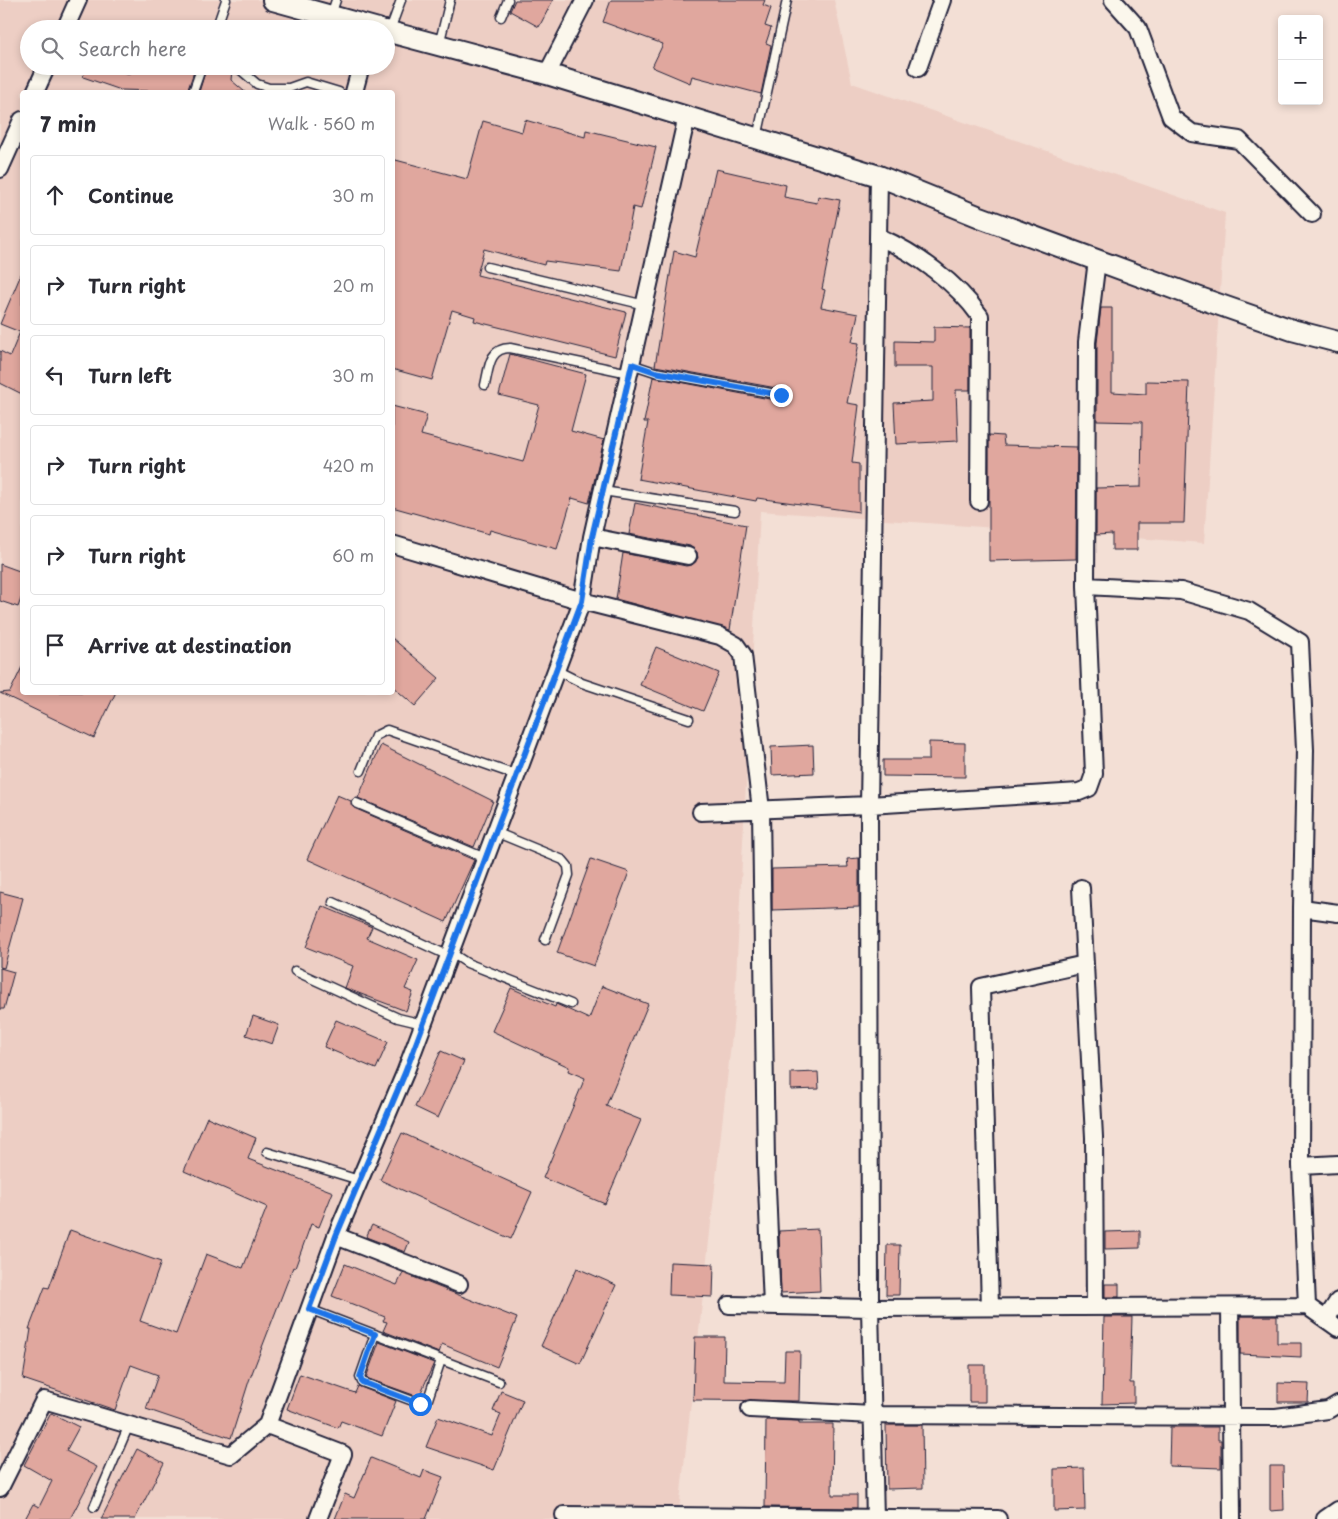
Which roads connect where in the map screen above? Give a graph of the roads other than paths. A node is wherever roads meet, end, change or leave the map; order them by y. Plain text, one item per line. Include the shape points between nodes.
1 (78, 0) edge
2 (226, 0) edge
3 (274, 0) edge
4 (401, 0) edge
5 (450, 0) edge
6 (508, 0) edge
7 (585, 0) edge
8 (787, 0) edge
9 (942, 0) edge
10 (1113, 0) edge
11 (334, 8) edge
12 (501, 17) dead end
13 (69, 20) edge
14 (219, 20) edge
15 (359, 20) edge
16 (387, 20) edge
17 (395, 34) edge
18 (439, 45) junction
19 (918, 68) dead end
20 (547, 74) junction
21 (43, 75) edge
22 (199, 75) edge
23 (246, 75) edge
24 (359, 75) edge
25 (36, 90) edge
26 (194, 90) edge
27 (332, 90) edge
28 (355, 90) edge
29 (687, 116) junction
30 (20, 124) edge
31 (758, 138) junction
32 (0, 169) edge
33 (879, 176) junction
34 (1312, 214) dead end
35 (879, 237) junction
36 (1097, 260) junction
37 (487, 268) dead end
38 (645, 305) junction
39 (1338, 342) edge
40 (630, 369) junction
41 (485, 385) dead end
42 (781, 395) dead end
43 (603, 492) junction
44 (979, 501) dead end
45 (735, 511) dead end
46 (592, 537) junction
47 (395, 545) edge
48 (688, 556) dead end
49 (1086, 586) junction
50 (582, 601) junction
51 (556, 670) junction
52 (689, 719) dead end
53 (361, 771) dead end
54 (516, 775) junction
55 (356, 803) dead end
56 (869, 805) junction
57 (761, 810) junction
58 (701, 812) dead end
59 (495, 832) junction
60 (485, 858) junction
61 (1081, 888) dead end
62 (332, 902) dead end
63 (1302, 908) junction
64 (1338, 913) edge
65 (545, 940) dead end
66 (449, 954) junction
67 (1085, 964) junction
68 (296, 971) dead end
69 (571, 1004) dead end
70 (423, 1024) junction
71 (267, 1152) dead end
72 (1338, 1164) edge
73 (1301, 1166) junction
74 (359, 1180) junction
75 (336, 1236) junction
76 (459, 1284) dead end
77 (1338, 1301) edge
78 (729, 1305) dead end
79 (772, 1306) junction
80 (1307, 1306) junction
81 (990, 1307) junction
82 (1094, 1307) junction
83 (1230, 1307) junction
84 (870, 1308) junction
85 (309, 1309) junction
86 (1332, 1324) edge
87 (375, 1334) junction
88 (441, 1360) junction
89 (499, 1382) dead end
90 (1338, 1404) edge
91 (750, 1409) dead end
92 (873, 1416) junction
93 (1230, 1417) junction
94 (129, 1425) junction
95 (268, 1425) junction
96 (0, 1488) edge
97 (94, 1507) dead end
98 (1338, 1510) edge
99 (564, 1515) dead end
100 (875, 1518) edge
101 (318, 1519) edge
102 (998, 1519) edge
103 (1232, 1519) edge
104 (1325, 1519) edge

1 - 13 street
2 - 14 lane
3 - 11 street
4 - 16 lane
5 - 18 lane
6 - 12 lane
7 - 20 street
8 - 31 lane
9 - 19 street
10 - 34 street via 1138,28 1171,117 1192,133 1239,140
11 - 15 street
17 - 18 street
18 - 20 street
20 - 29 street
21 - 25 street
22 - 26 lane
23 - 27 lane via 257,84 270,88 289,88 306,82
24 - 28 street
29 - 31 street
29 - 38 street
30 - 32 street
31 - 33 street
33 - 35 street
33 - 36 street
35 - 44 street via 905,248 933,269 980,316
35 - 56 street
36 - 39 street via 1292,330
36 - 49 street via 1088,342
37 - 38 lane
38 - 40 street
40 - 41 lane via 502,348 492,356
40 - 42 lane
40 - 43 street
43 - 45 lane
43 - 46 street
46 - 48 street
46 - 50 street
47 - 50 street
49 - 56 street via 1094,774 1089,788 1079,792
49 - 63 street via 1181,590 1249,611 1300,642 1305,750
50 - 51 street
50 - 57 street via 720,636 736,646 743,655
51 - 52 lane via 582,683
51 - 54 street
53 - 54 lane via 375,736 387,730
54 - 59 street
55 - 60 lane
56 - 57 street
56 - 84 street
57 - 58 street
57 - 79 street via 766,1164
59 - 60 street
59 - 65 lane via 563,860 568,866 569,875
60 - 66 street
61 - 67 street
62 - 66 lane
63 - 64 street
63 - 73 street
66 - 69 lane
66 - 70 street
67 - 81 street via 981,987
67 - 82 street via 1094,1137
68 - 70 lane via 398,1018
70 - 74 street
71 - 74 lane
72 - 73 street
73 - 80 street
74 - 75 street
75 - 76 street
75 - 85 street
77 - 86 street
78 - 79 street
79 - 84 street
80 - 83 street
80 - 86 street
81 - 82 street
81 - 84 street
82 - 83 street
83 - 93 street
84 - 92 street
85 - 87 lane
85 - 95 street
87 - 88 lane
87 - 88 lane via 360,1377 362,1382 420,1404 428,1399
88 - 89 lane
90 - 93 street via 1328,1410 1276,1417
91 - 92 street
92 - 93 street
92 - 100 street
93 - 103 street
94 - 95 street via 231,1455
94 - 96 street via 44,1400
94 - 97 lane
95 - 101 street via 344,1454
98 - 104 street
99 - 100 street
100 - 102 street

